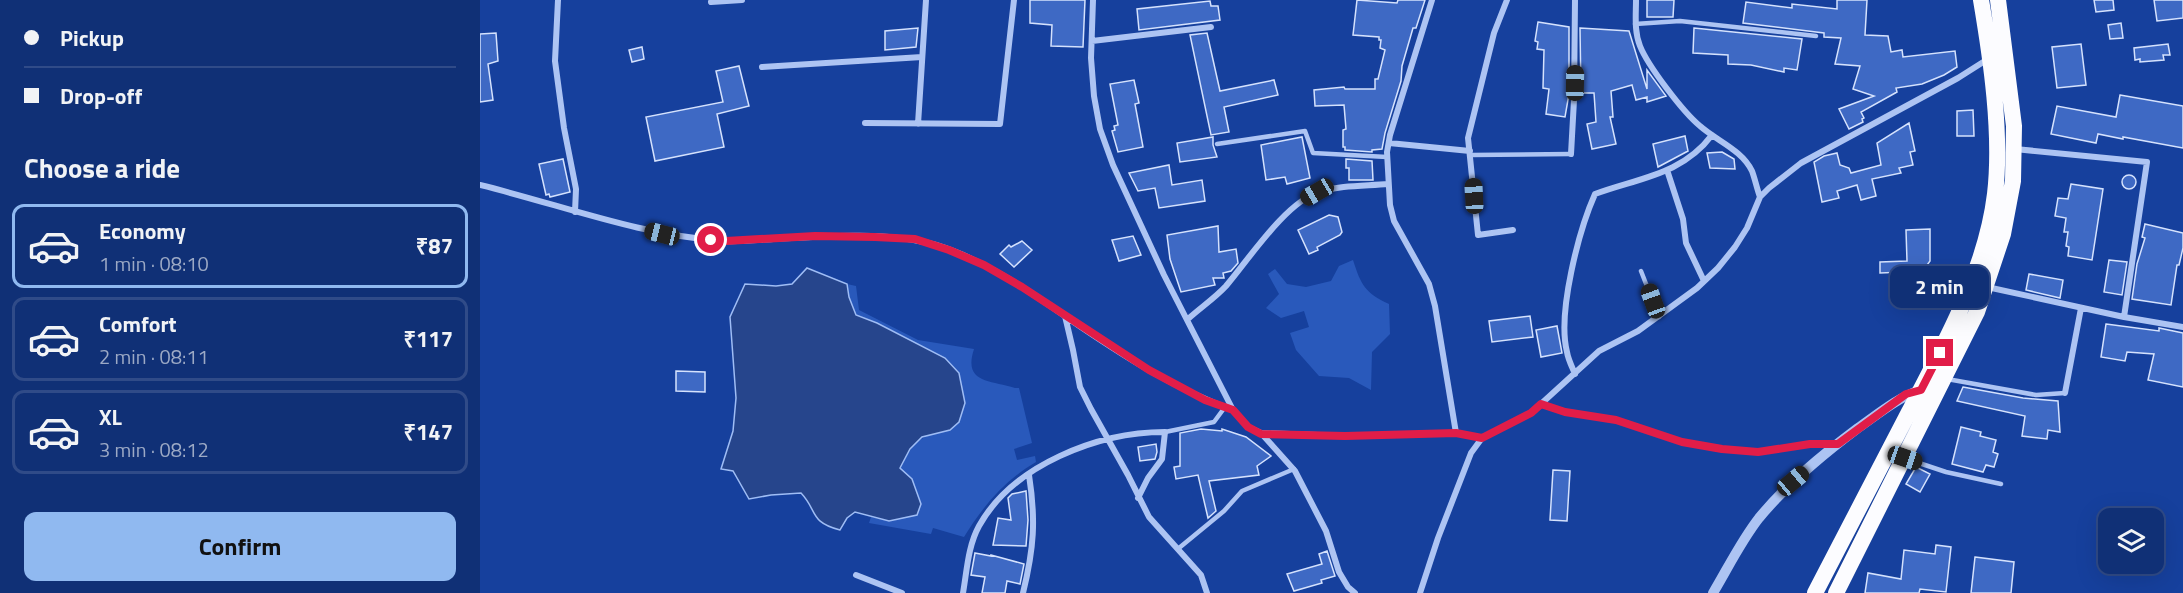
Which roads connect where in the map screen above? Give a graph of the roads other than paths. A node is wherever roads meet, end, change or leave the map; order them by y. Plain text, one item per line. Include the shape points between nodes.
1 (558, 0) edge
2 (742, 0) edge
3 (926, 0) edge
4 (1014, 0) edge
5 (1093, 0) edge
6 (1432, 0) edge
7 (1507, 0) edge
8 (1575, 0) edge
9 (1636, 0) edge
10 (1981, 0) edge
11 (1998, 0) edge
12 (711, 2) dead end
13 (1635, 24) junction
14 (1211, 27) dead end
15 (1816, 36) dead end
16 (1092, 41) junction
17 (922, 57) junction
18 (1989, 59) junction
19 (762, 67) dead end
20 (865, 123) dead end
21 (918, 124) junction
22 (1712, 135) junction
23 (1389, 143) junction
24 (1217, 144) dead end
25 (2005, 149) junction
26 (1471, 153) junction
27 (1571, 154) joint
28 (1387, 157) junction
29 (1667, 170) junction
30 (1388, 184) junction
31 (480, 185) edge
32 (1760, 197) junction
33 (575, 212) junction
34 (1513, 230) dead end
35 (1641, 271) dead end
36 (1704, 281) junction
37 (1985, 287) junction
38 (2081, 308) junction
39 (1064, 315) junction
40 (1659, 317) junction
41 (2124, 317) junction
42 (1188, 319) junction
43 (2183, 327) edge
44 (1575, 374) junction
45 (1944, 378) junction
46 (1928, 393) junction
47 (2065, 393) joint
48 (1541, 404) junction
49 (1225, 407) junction
50 (1233, 410) junction
51 (1165, 432) junction
52 (1456, 433) junction
53 (1261, 434) junction
54 (1107, 438) junction
55 (1482, 438) junction
56 (1838, 444) junction
57 (1905, 458) junction
58 (1294, 469) junction
59 (1029, 475) junction
60 (2001, 484) dead end
61 (1138, 498) junction
62 (1179, 549) junction
63 (856, 575) dead end
64 (902, 593) edge
65 (963, 593) edge
66 (1023, 593) edge
67 (1207, 593) edge
68 (1355, 593) edge
69 (1420, 593) edge
70 (1713, 593) edge
71 (1815, 593) edge
72 (1836, 593) edge

1 - 33 street via 555,61 576,189
2 - 12 street
3 - 17 street
4 - 21 street via 1000,124
5 - 16 street
6 - 23 street
7 - 26 street via 1477,96 1468,138
8 - 27 street
9 - 13 street
10 - 18 highway
11 - 25 highway via 2014,126
13 - 15 lane via 1680,21
13 - 22 street via 1647,60 1684,111
14 - 16 street
16 - 42 street via 1100,129 1113,165
17 - 19 street
17 - 21 street
18 - 25 highway
18 - 32 street via 1801,163
20 - 21 street
22 - 29 street via 1703,147
22 - 32 street via 1737,152 1751,170
23 - 26 street
23 - 28 street
24 - 28 lane via 1305,131 1313,153
25 - 37 highway via 2013,181 2003,234
25 - 41 street via 2147,162
25 - 46 highway via 1983,250
26 - 27 lane
26 - 34 street via 1478,235
28 - 30 street
29 - 36 street via 1683,219 1686,243
29 - 44 street via 1595,194 1590,204 1566,307 1566,351
30 - 42 street via 1317,192 1297,204 1225,287
30 - 52 street via 1394,220 1429,284
31 - 33 street
32 - 36 street via 1735,247
33 - 39 street via 662,234 726,241 815,236 915,239 984,265
35 - 40 lane
36 - 40 street
37 - 38 street
37 - 45 highway
38 - 41 street
38 - 47 street
39 - 49 street via 1149,370
39 - 54 street via 1080,387
40 - 44 street via 1599,351
41 - 43 street
42 - 50 street
44 - 48 street
45 - 46 highway
45 - 47 lane via 2036,395
46 - 56 street via 1906,394
46 - 57 highway
46 - 71 highway
48 - 55 street
48 - 56 street via 1722,449 1758,452
49 - 50 street
49 - 51 lane via 1214,422
50 - 53 street via 1248,427
51 - 54 street
51 - 61 street via 1162,459
52 - 53 street
52 - 55 street
53 - 58 street
54 - 59 street via 1066,453
54 - 61 street
55 - 69 street via 1472,453
56 - 70 street via 1793,481 1759,518
57 - 60 lane
57 - 72 highway
58 - 62 lane via 1242,491
58 - 68 street via 1321,520 1339,572
59 - 65 street via 1000,499 980,525 970,546
59 - 66 street via 1034,531
61 - 62 street via 1149,517
62 - 67 street via 1201,575
63 - 64 street

